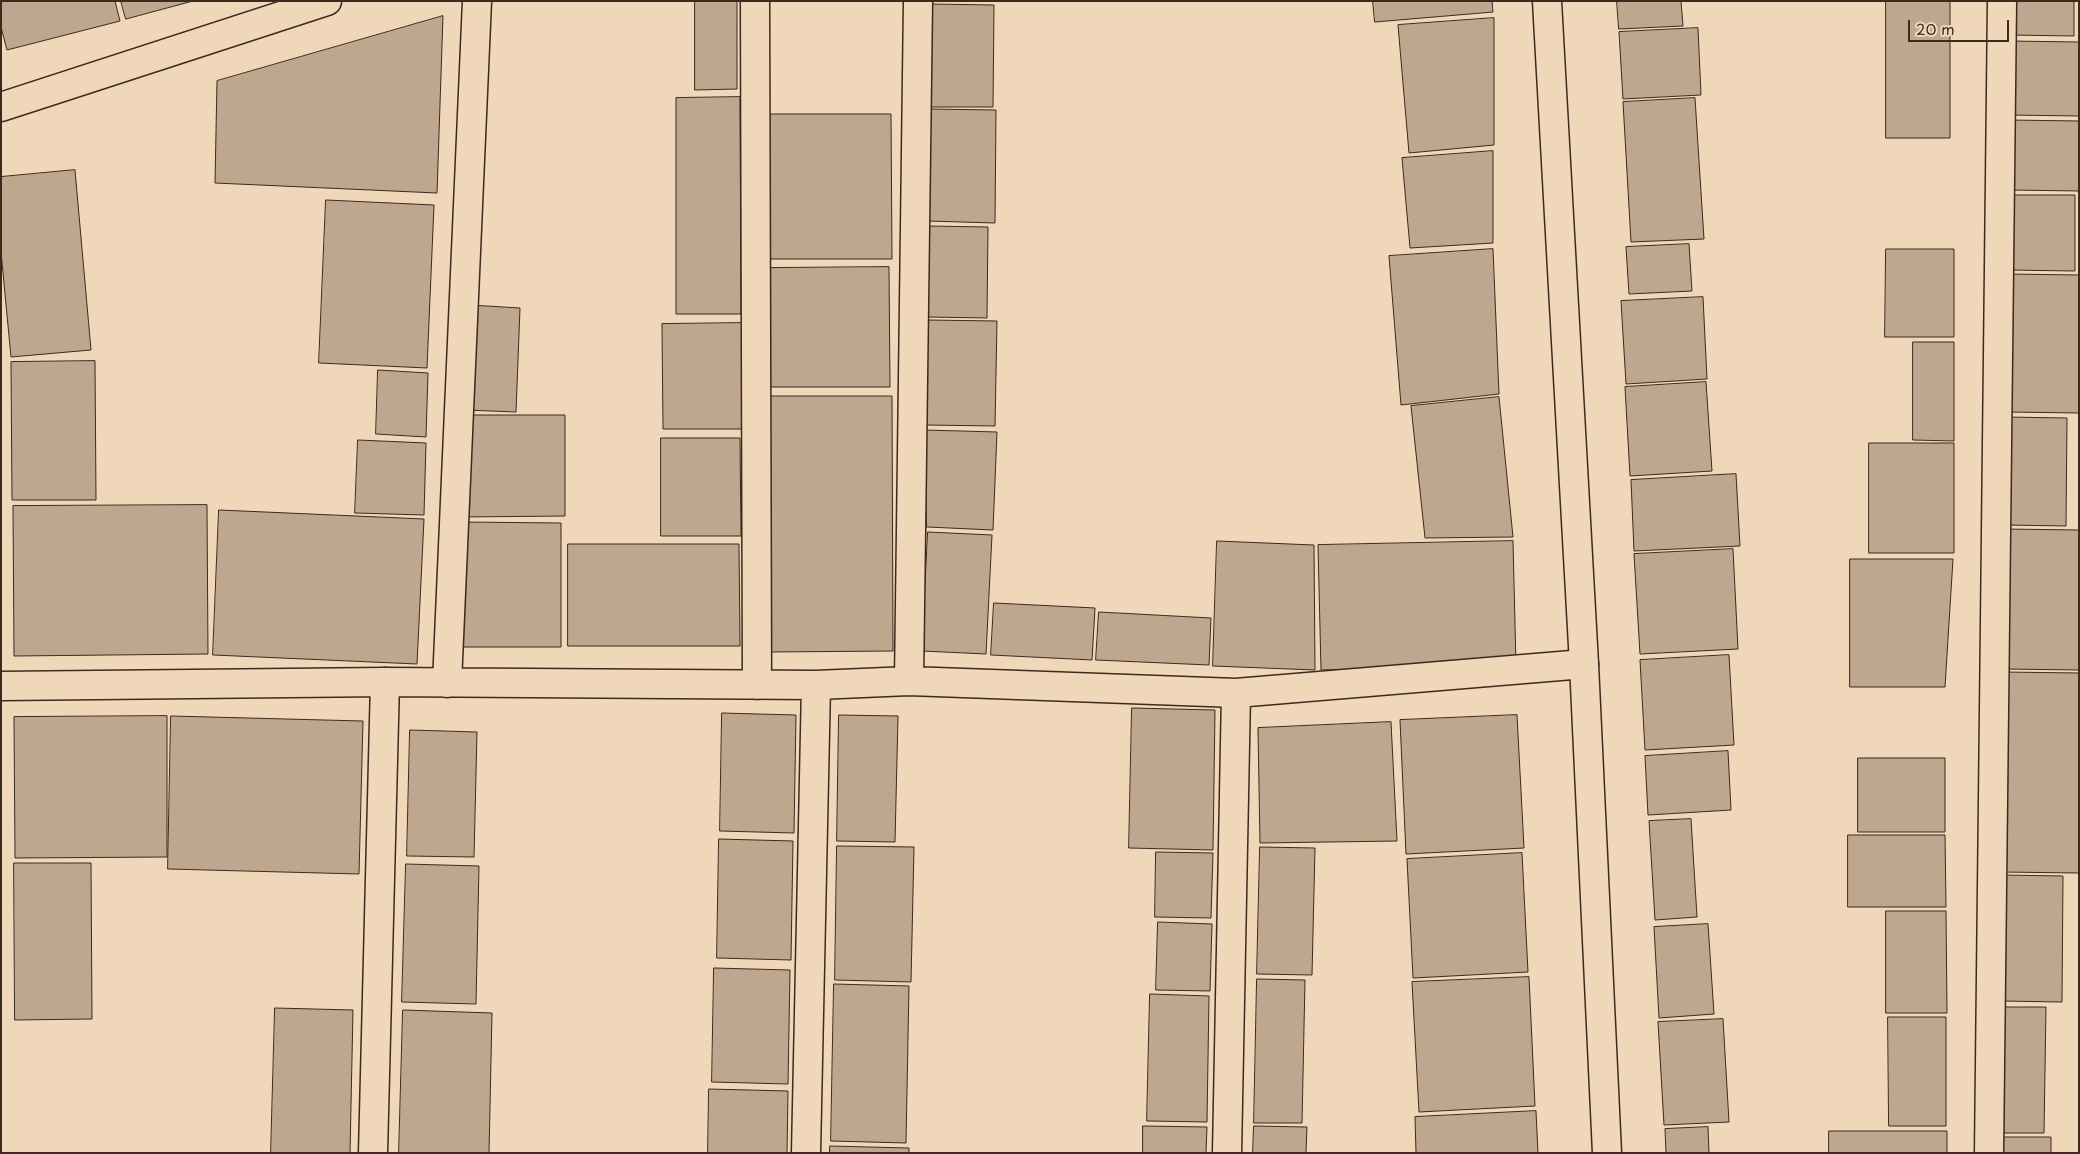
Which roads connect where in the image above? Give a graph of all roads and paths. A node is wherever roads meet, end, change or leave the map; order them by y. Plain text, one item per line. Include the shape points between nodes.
1 (327, 1) edge
2 (477, 1) edge
3 (755, 1) edge
4 (918, 1) edge
5 (1547, 1) edge
6 (2002, 1) edge
7 (1, 107) edge
8 (1584, 664) junction
9 (909, 681) junction
10 (385, 682) junction
11 (447, 683) junction
12 (757, 685) junction
13 (816, 685) junction
14 (1, 686) edge
15 (1236, 693) junction
16 (373, 1153) edge
17 (806, 1153) edge
18 (1227, 1153) edge
19 (1607, 1153) edge
20 (1989, 1153) edge

1 - 7 street
2 - 11 street
3 - 12 street
4 - 9 street
5 - 8 street
6 - 20 street
8 - 15 street
8 - 19 street
9 - 13 street
9 - 15 street
10 - 11 street
10 - 14 street
10 - 16 street
11 - 12 street
12 - 13 street
13 - 17 street
15 - 18 street

